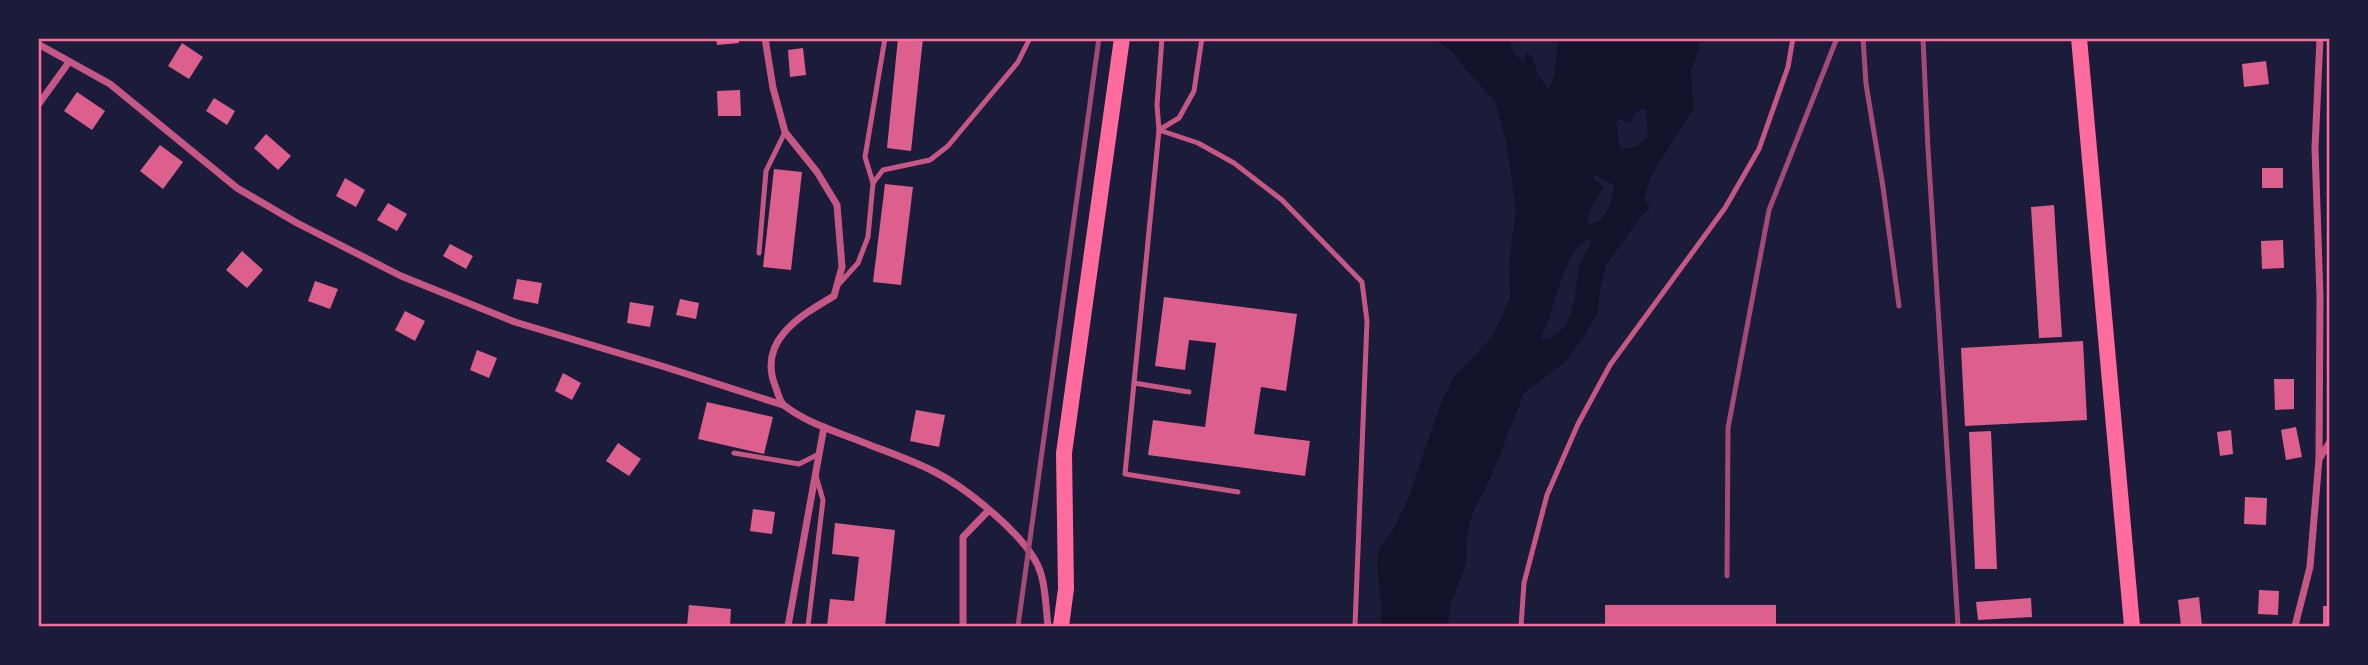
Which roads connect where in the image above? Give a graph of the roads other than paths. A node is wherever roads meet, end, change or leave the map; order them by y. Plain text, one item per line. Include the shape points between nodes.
1 (765, 38) edge
2 (885, 38) edge
3 (1030, 38) edge
4 (1122, 38) edge
5 (1162, 38) edge
6 (1202, 38) edge
7 (1793, 38) edge
8 (2079, 38) edge
9 (2320, 38) edge
10 (38, 44) edge
11 (69, 62) junction
12 (38, 105) edge
13 (1158, 130) junction
14 (785, 132) junction
15 (873, 183) junction
16 (759, 253) dead end
17 (837, 286) junction
18 (1134, 383) junction
19 (1189, 392) dead end
20 (783, 405) junction
21 (824, 427) junction
22 (2329, 442) edge
23 (734, 453) dead end
24 (819, 454) junction
25 (2319, 459) junction
26 (816, 473) junction
27 (1238, 492) dead end
28 (988, 511) junction
29 (788, 626) edge
30 (808, 626) edge
31 (963, 626) edge
32 (1048, 626) edge
33 (1061, 626) edge
34 (1355, 626) edge
35 (1521, 626) edge
36 (2132, 626) edge
37 (2295, 626) edge

1 - 14 street
2 - 15 lane via 865,157
3 - 15 lane via 1017,62 948,146 930,159 883,170
4 - 33 main road via 1065,453 1066,589
5 - 13 lane
6 - 13 lane via 1194,91 1179,118
7 - 35 lane via 1788,67 1759,149 1725,208 1611,365 1573,436 1546,495 1524,583
8 - 36 main road
9 - 25 street via 2315,148
10 - 11 street
11 - 12 street
11 - 20 street via 110,84 237,188 401,276 514,322
13 - 18 lane
13 - 34 lane via 1198,143 1234,163 1282,200 1362,282 1367,321
14 - 16 lane via 766,172
14 - 17 street via 837,205 842,267
15 - 17 lane via 867,237 858,263
17 - 20 street via 834,296 800,316 781,335 773,353 772,379
18 - 19 lane
18 - 27 lane via 1125,474
20 - 21 street
21 - 24 street
21 - 28 street via 932,470
22 - 25 street
23 - 24 lane via 799,464
24 - 26 street
25 - 37 street via 2310,567
26 - 29 street
26 - 30 lane via 823,500
28 - 31 street via 963,537
28 - 32 street via 1028,548 1041,573

